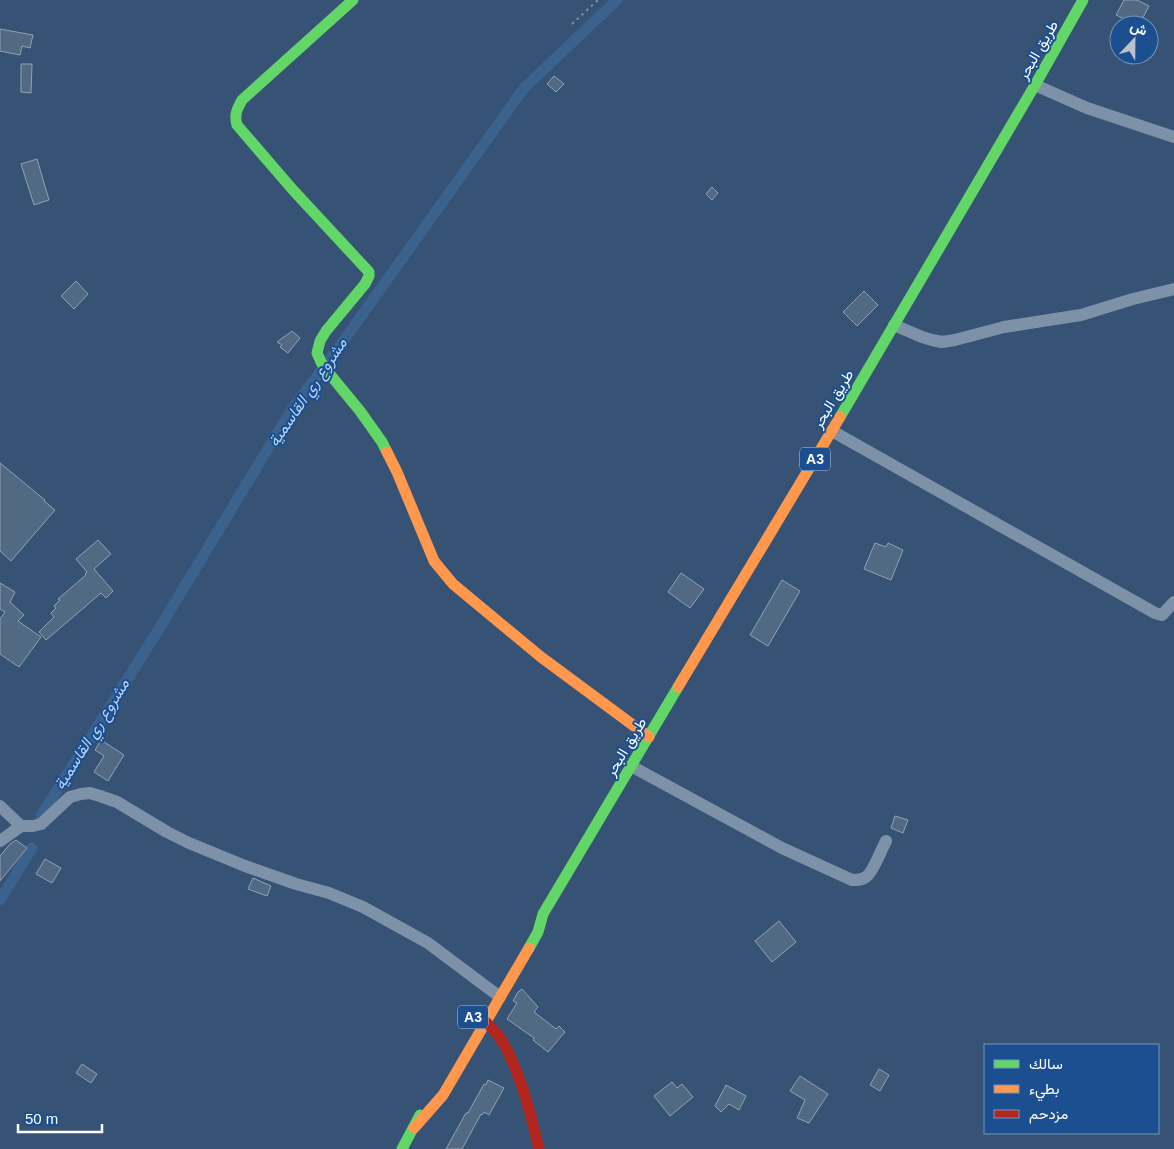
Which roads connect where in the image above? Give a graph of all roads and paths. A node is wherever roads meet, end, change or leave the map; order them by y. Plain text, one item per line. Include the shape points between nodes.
1 (353, 0) edge
2 (598, 0) edge
3 (1083, 0) edge
4 (572, 24) dead end
5 (1035, 85) junction
6 (1174, 137) edge
7 (1174, 289) edge
8 (894, 325) junction
9 (832, 431) junction
10 (1174, 602) edge
11 (649, 737) junction
12 (631, 766) junction
13 (0, 806) edge
14 (21, 826) junction
15 (886, 840) dead end
16 (0, 841) edge
17 (543, 914) junction
18 (526, 926) dead end
19 (485, 1000) junction
20 (486, 1020) junction
21 (428, 1097) dead end
22 (414, 1128) junction
23 (402, 1149) edge
24 (539, 1149) edge

1 - 11 main road via 242,100 234,116 237,125 293,190 369,272 365,284 320,341 317,353 382,442 428,550 442,573 541,657
2 - 4 path
3 - 5 main road, طريق البحر / A3
5 - 6 street via 1087,108
5 - 8 main road, طريق البحر / A3
7 - 8 street via 1081,315 1004,327 942,342
8 - 9 main road, طريق البحر / A3
9 - 10 street via 1155,613 1162,615
9 - 11 main road, طريق البحر / A3
11 - 12 main road, طريق البحر / A3
12 - 15 street via 782,848 852,880 866,877
12 - 17 main road, طريق البحر / A3
13 - 14 street
14 - 16 street
14 - 19 street via 40,824 70,798 81,794 90,793 117,802 188,843 362,907 428,943
17 - 18 main road, طريق البحر / A3
17 - 19 main road, طريق البحر / A3 via 538,932
19 - 20 main road
19 - 20 main road, طريق البحر / A3
20 - 22 main road, طريق البحر / A3 via 443,1095
20 - 24 main road via 510,1054
21 - 22 main road, طريق البحر / A3
22 - 23 main road, طريق البحر / A3

